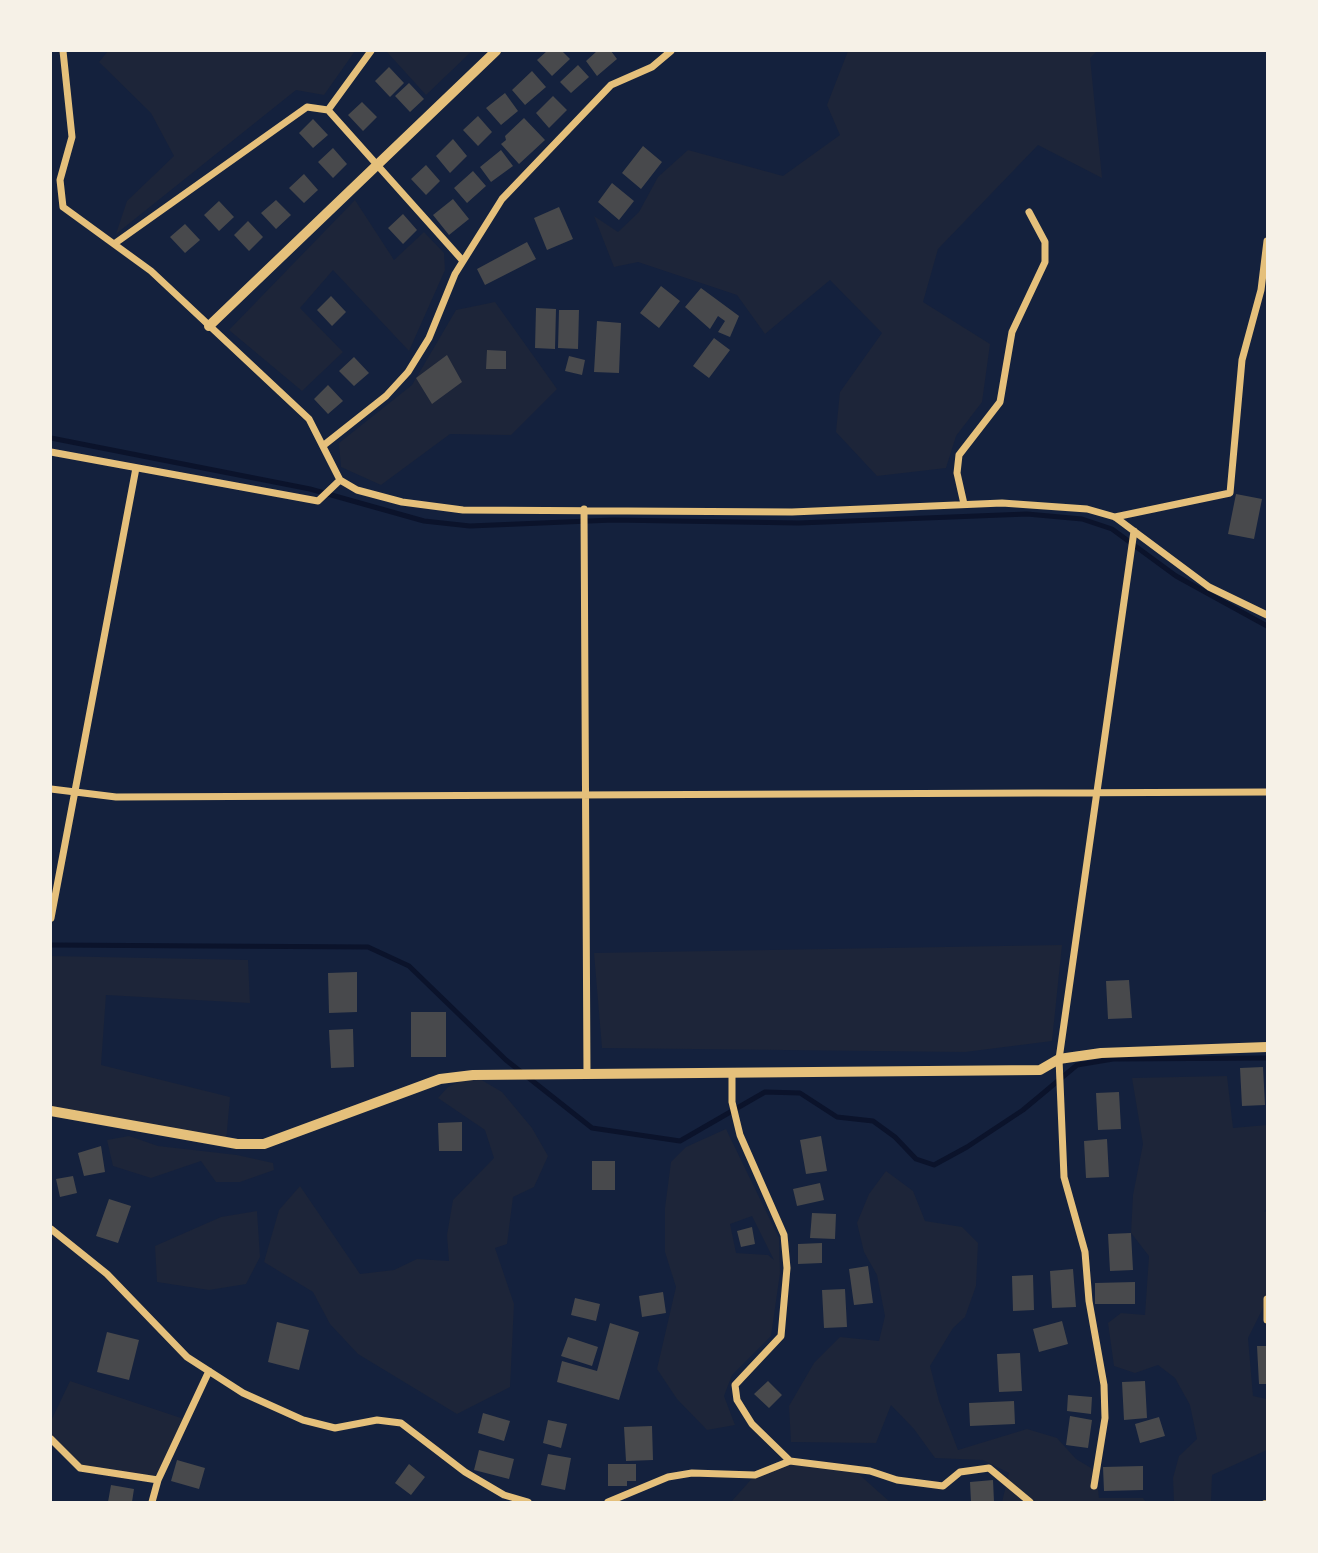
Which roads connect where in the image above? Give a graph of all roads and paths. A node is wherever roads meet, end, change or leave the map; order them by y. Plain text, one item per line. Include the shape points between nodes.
1 (63, 51) edge
2 (370, 51) edge
3 (496, 51) edge
4 (671, 51) edge
5 (328, 110) junction
6 (377, 164) junction
7 (1029, 212) dead end
8 (1267, 241) edge
9 (114, 244) junction
10 (463, 261) junction
11 (209, 326) junction
12 (324, 446) junction
13 (51, 452) edge
14 (136, 468) junction
15 (340, 480) junction
16 (964, 504) junction
17 (584, 509) junction
18 (1115, 517) junction
19 (1134, 531) junction
20 (1267, 614) edge
21 (51, 789) edge
22 (1267, 792) edge
23 (74, 793) junction
24 (1096, 793) junction
25 (584, 796) junction
26 (51, 918) edge
27 (1267, 1047) edge
28 (1059, 1059) junction
29 (732, 1072) junction
30 (587, 1074) junction
31 (51, 1111) edge
32 (51, 1228) edge
33 (1267, 1299) edge
34 (1267, 1320) edge
35 (209, 1371) junction
36 (51, 1439) edge
37 (790, 1461) junction
38 (158, 1480) junction
39 (1094, 1486) dead end
40 (152, 1502) edge
41 (528, 1502) edge
42 (608, 1502) edge
43 (1030, 1502) edge

1 - 9 street via 72,137 60,180 63,206
2 - 5 street
3 - 6 street
4 - 10 street via 652,67 611,85 502,199
5 - 6 street
5 - 9 street via 307,107
6 - 10 street
6 - 11 street
7 - 16 street via 1045,242 1045,262 1012,332 1000,402 959,455 957,473
8 - 18 street via 1261,290 1242,360 1230,493
9 - 11 street via 151,271
10 - 12 street via 429,338 408,372 386,397
11 - 12 street via 309,419
12 - 15 street
13 - 14 street
14 - 15 street via 318,501
14 - 23 street
15 - 17 street via 356,491 463,510
16 - 17 street via 792,512
16 - 18 street via 1049,505
17 - 25 street
18 - 19 street
19 - 20 street via 1209,587
19 - 24 street
21 - 23 street
22 - 24 street
23 - 25 street via 116,797
23 - 26 street
24 - 25 street
24 - 28 street
25 - 30 street
27 - 28 street via 1149,1049
28 - 29 street via 1040,1070
28 - 39 street via 1064,1177 1085,1252 1104,1385 1105,1418
29 - 30 street
29 - 37 street via 732,1102 740,1135 784,1235 787,1268 781,1336 735,1385 737,1400 752,1424
30 - 31 street via 440,1079 264,1144 237,1144
32 - 35 street via 107,1274 187,1357
33 - 34 street
35 - 38 street
35 - 41 street via 243,1393 324,1426 377,1420 401,1423 465,1472 504,1496
36 - 38 street via 80,1468
37 - 42 street via 755,1475 692,1473 668,1478
37 - 43 street via 943,1486 960,1472 989,1468
38 - 40 street

